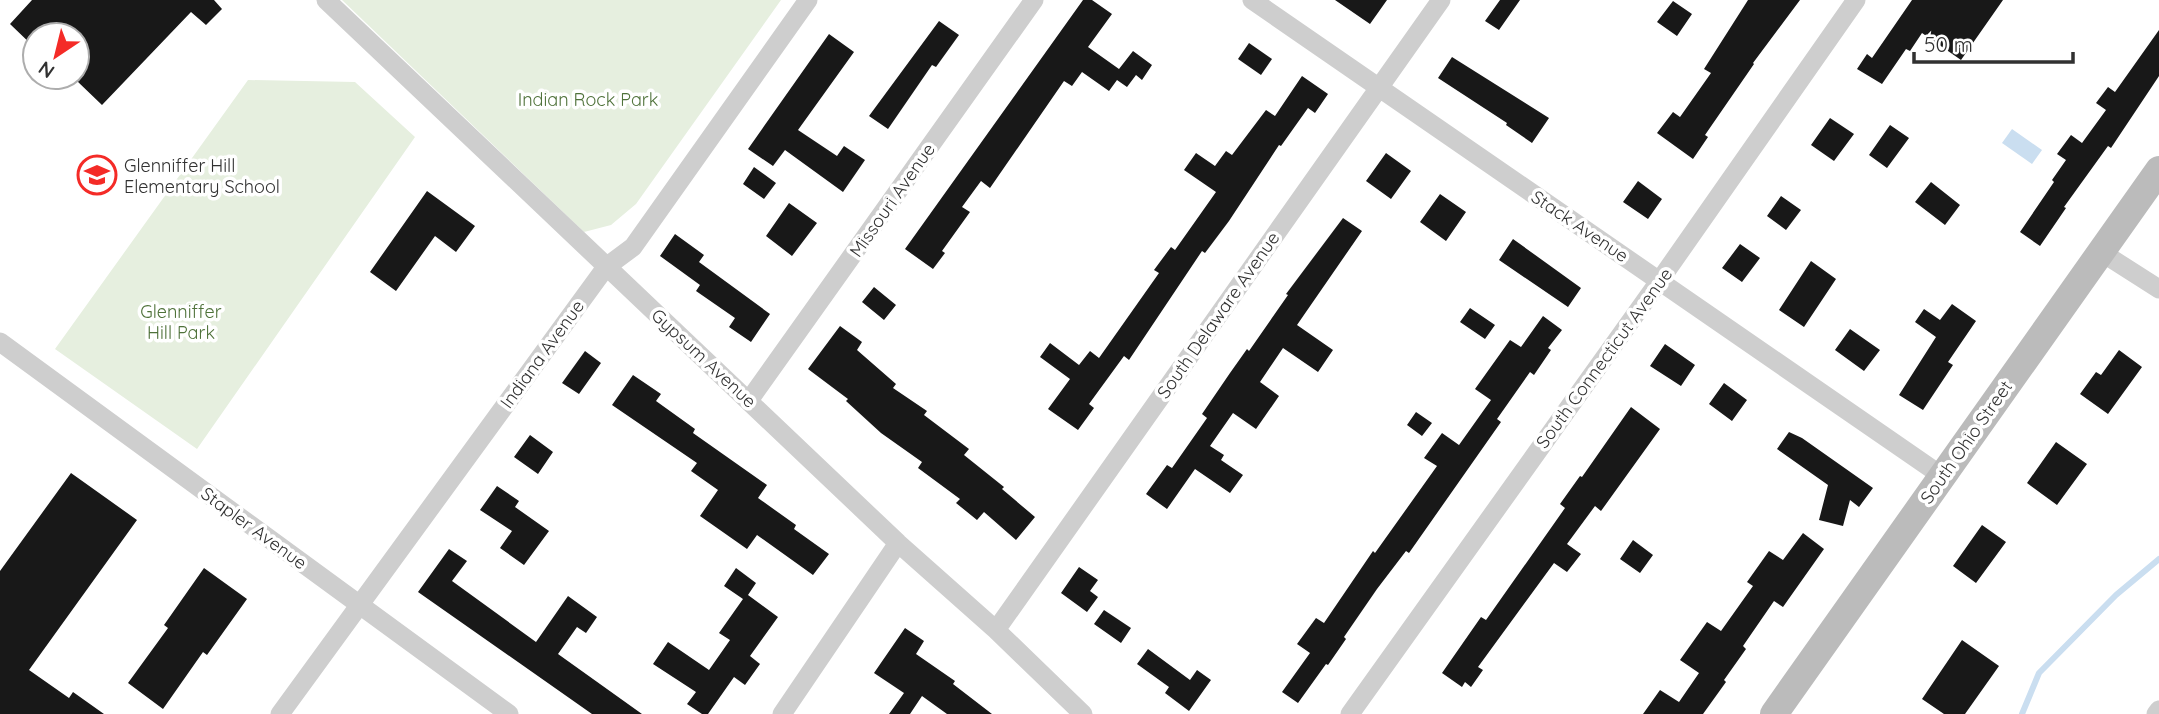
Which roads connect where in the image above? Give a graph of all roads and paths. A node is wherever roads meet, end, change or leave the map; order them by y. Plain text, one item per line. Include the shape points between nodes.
1 (326, 0) edge
2 (808, 0) edge
3 (1034, 0) edge
4 (1252, 0) edge
5 (1441, 0) edge
6 (1856, 0) edge
7 (1379, 89) junction
8 (2159, 170) edge
9 (2101, 252) junction
10 (606, 267) junction
11 (1660, 280) junction
12 (2159, 289) edge
13 (0, 342) edge
14 (750, 399) junction
15 (1942, 476) junction
16 (898, 543) junction
17 (359, 605) junction
18 (996, 630) junction
19 (280, 714) edge
20 (509, 714) edge
21 (782, 714) edge
22 (1083, 714) edge
23 (1350, 714) edge
24 (1774, 714) edge

1 - 10 street, Gypsum Avenue
2 - 10 street, Indiana Avenue via 633,247
3 - 14 street, Missouri Avenue
4 - 7 street, Stack Avenue
5 - 7 street, South Delaware Avenue
6 - 11 street, South Connecticut Avenue
7 - 11 street, Stack Avenue
7 - 18 street, South Delaware Avenue
8 - 9 main road, South Ohio Street
9 - 12 street
9 - 15 main road, South Ohio Street
10 - 14 street, Gypsum Avenue
10 - 17 street, Indiana Avenue
11 - 15 street, Stack Avenue
11 - 23 street, South Connecticut Avenue
13 - 17 street, Stapler Avenue
14 - 16 street, Gypsum Avenue
15 - 24 main road, South Ohio Street
16 - 18 street, Gypsum Avenue
16 - 21 street
17 - 19 street, Indiana Avenue
17 - 20 street, Stapler Avenue
18 - 22 street, Gypsum Avenue

